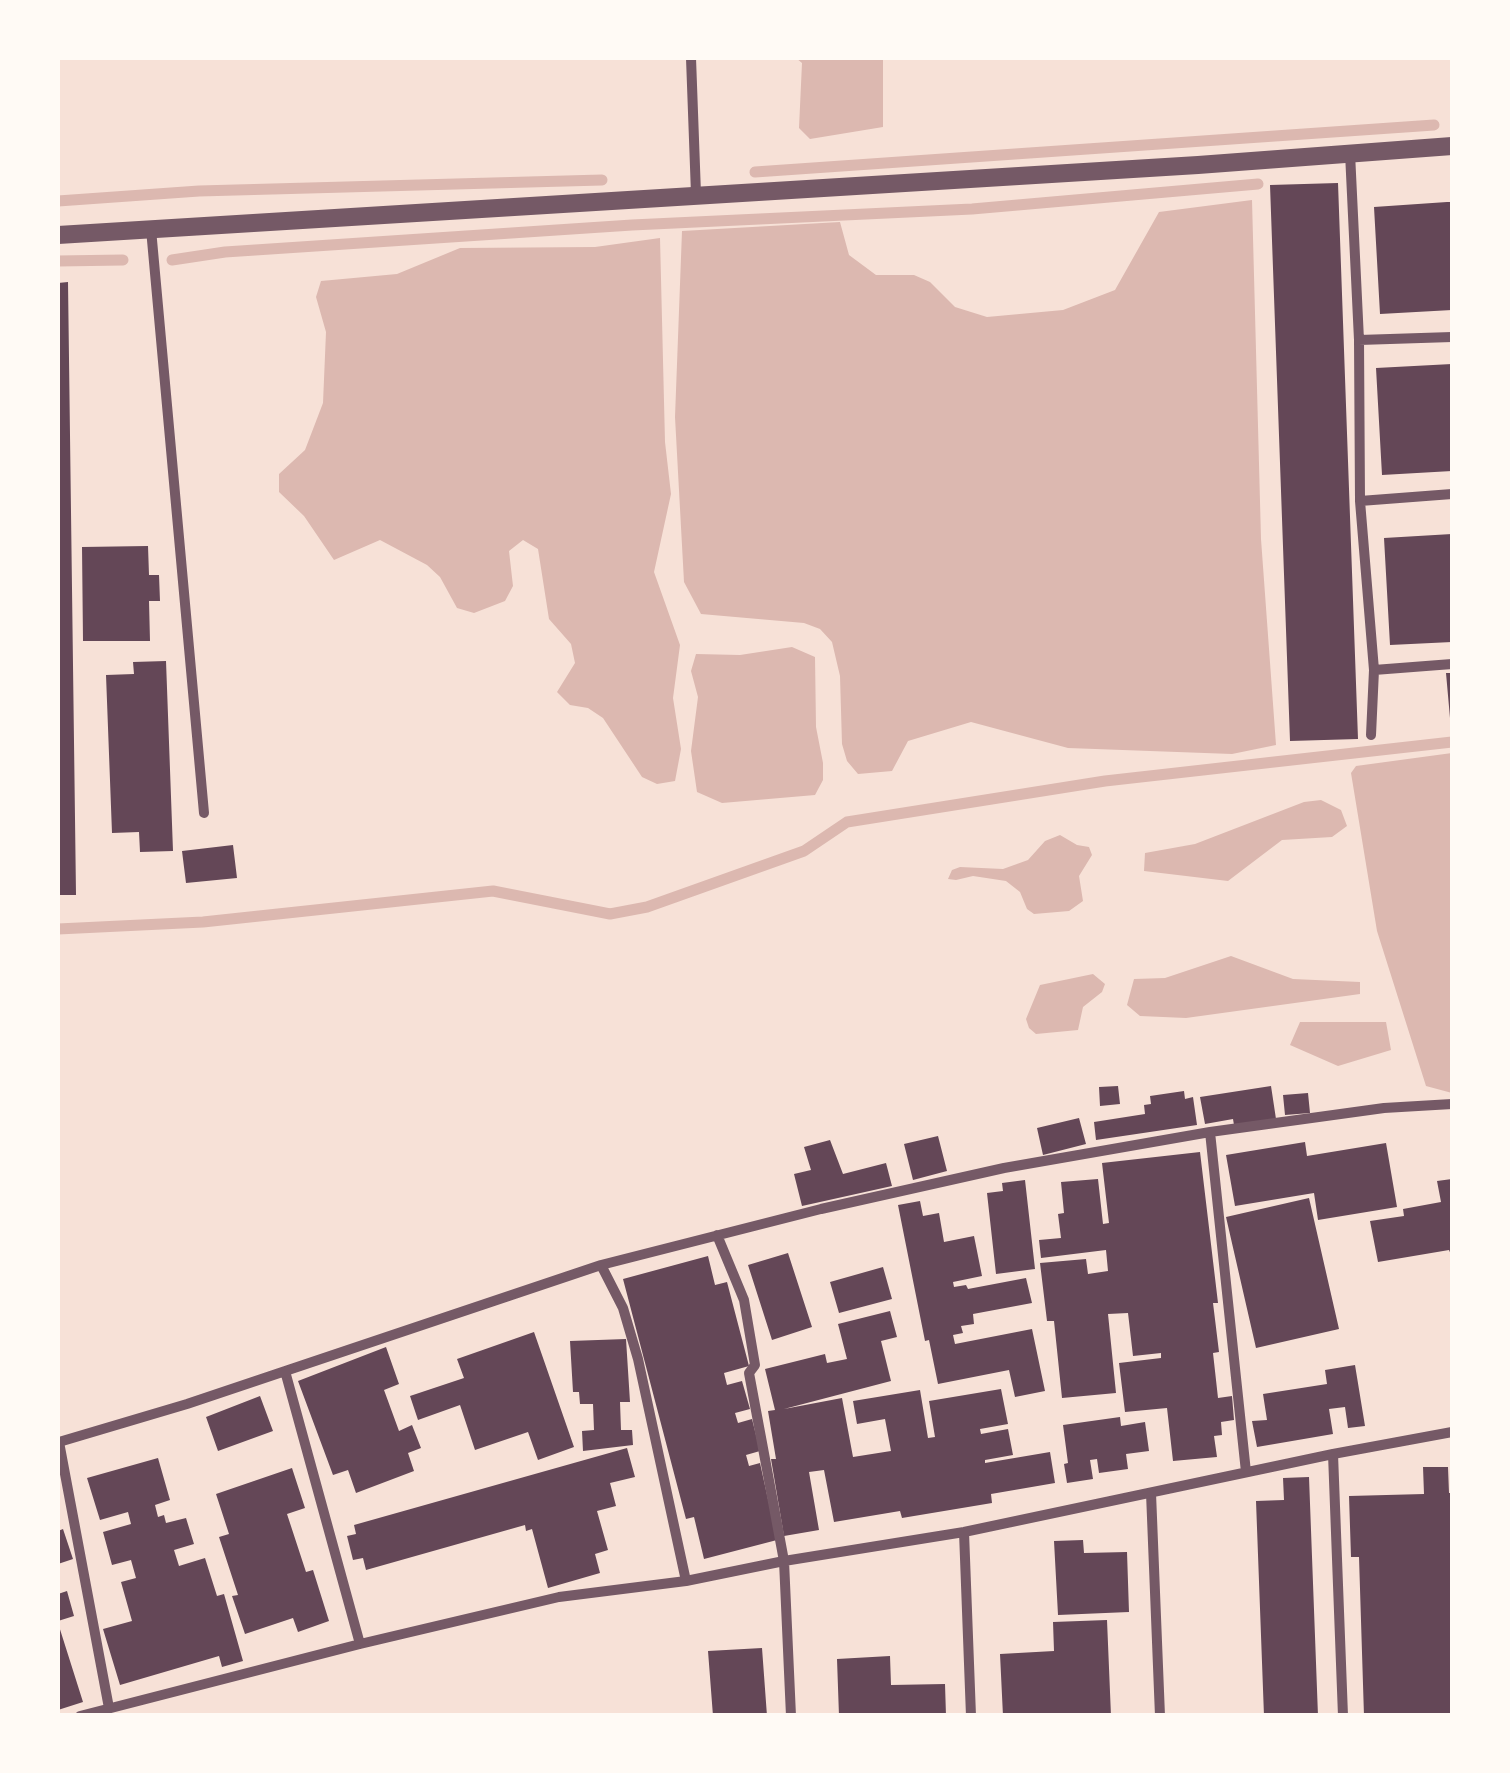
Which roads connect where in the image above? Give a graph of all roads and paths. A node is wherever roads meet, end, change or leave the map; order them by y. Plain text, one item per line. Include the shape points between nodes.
1 (691, 58) edge
2 (1452, 146) edge
3 (1351, 158) junction
4 (696, 194) junction
5 (151, 229) junction
6 (58, 235) edge
7 (1452, 338) edge
8 (1359, 340) junction
9 (1452, 494) edge
10 (1360, 500) junction
11 (1452, 664) edge
12 (1374, 670) junction
13 (1371, 735) dead end
14 (204, 814) dead end
15 (1452, 1104) edge
16 (1210, 1132) junction
17 (717, 1235) junction
18 (601, 1265) junction
19 (285, 1371) junction
20 (1452, 1432) edge
21 (58, 1443) edge
22 (1333, 1454) junction
23 (1246, 1472) junction
24 (1151, 1494) junction
25 (964, 1532) junction
26 (784, 1561) junction
27 (686, 1581) junction
28 (360, 1644) junction
29 (110, 1708) junction
30 (80, 1716) edge
31 (791, 1716) edge
32 (970, 1716) edge
33 (1160, 1716) edge
34 (1343, 1716) edge

1 - 4 street
2 - 3 street
3 - 4 street
3 - 8 street
4 - 5 street
5 - 6 street
5 - 14 street
7 - 8 street
8 - 10 street
9 - 10 street
10 - 12 street
11 - 12 street
12 - 13 street
15 - 16 street
16 - 17 street via 1004,1168
16 - 23 street
17 - 18 street
17 - 26 street via 744,1300 756,1365 749,1373
18 - 19 street
18 - 27 street via 638,1358
19 - 21 street
19 - 28 street
20 - 22 street
21 - 29 street
22 - 23 street
22 - 34 street
23 - 24 street
24 - 25 street
24 - 33 street
25 - 26 street
25 - 32 street
26 - 27 street
26 - 31 street
27 - 28 street via 559,1597
28 - 29 street
29 - 30 street

